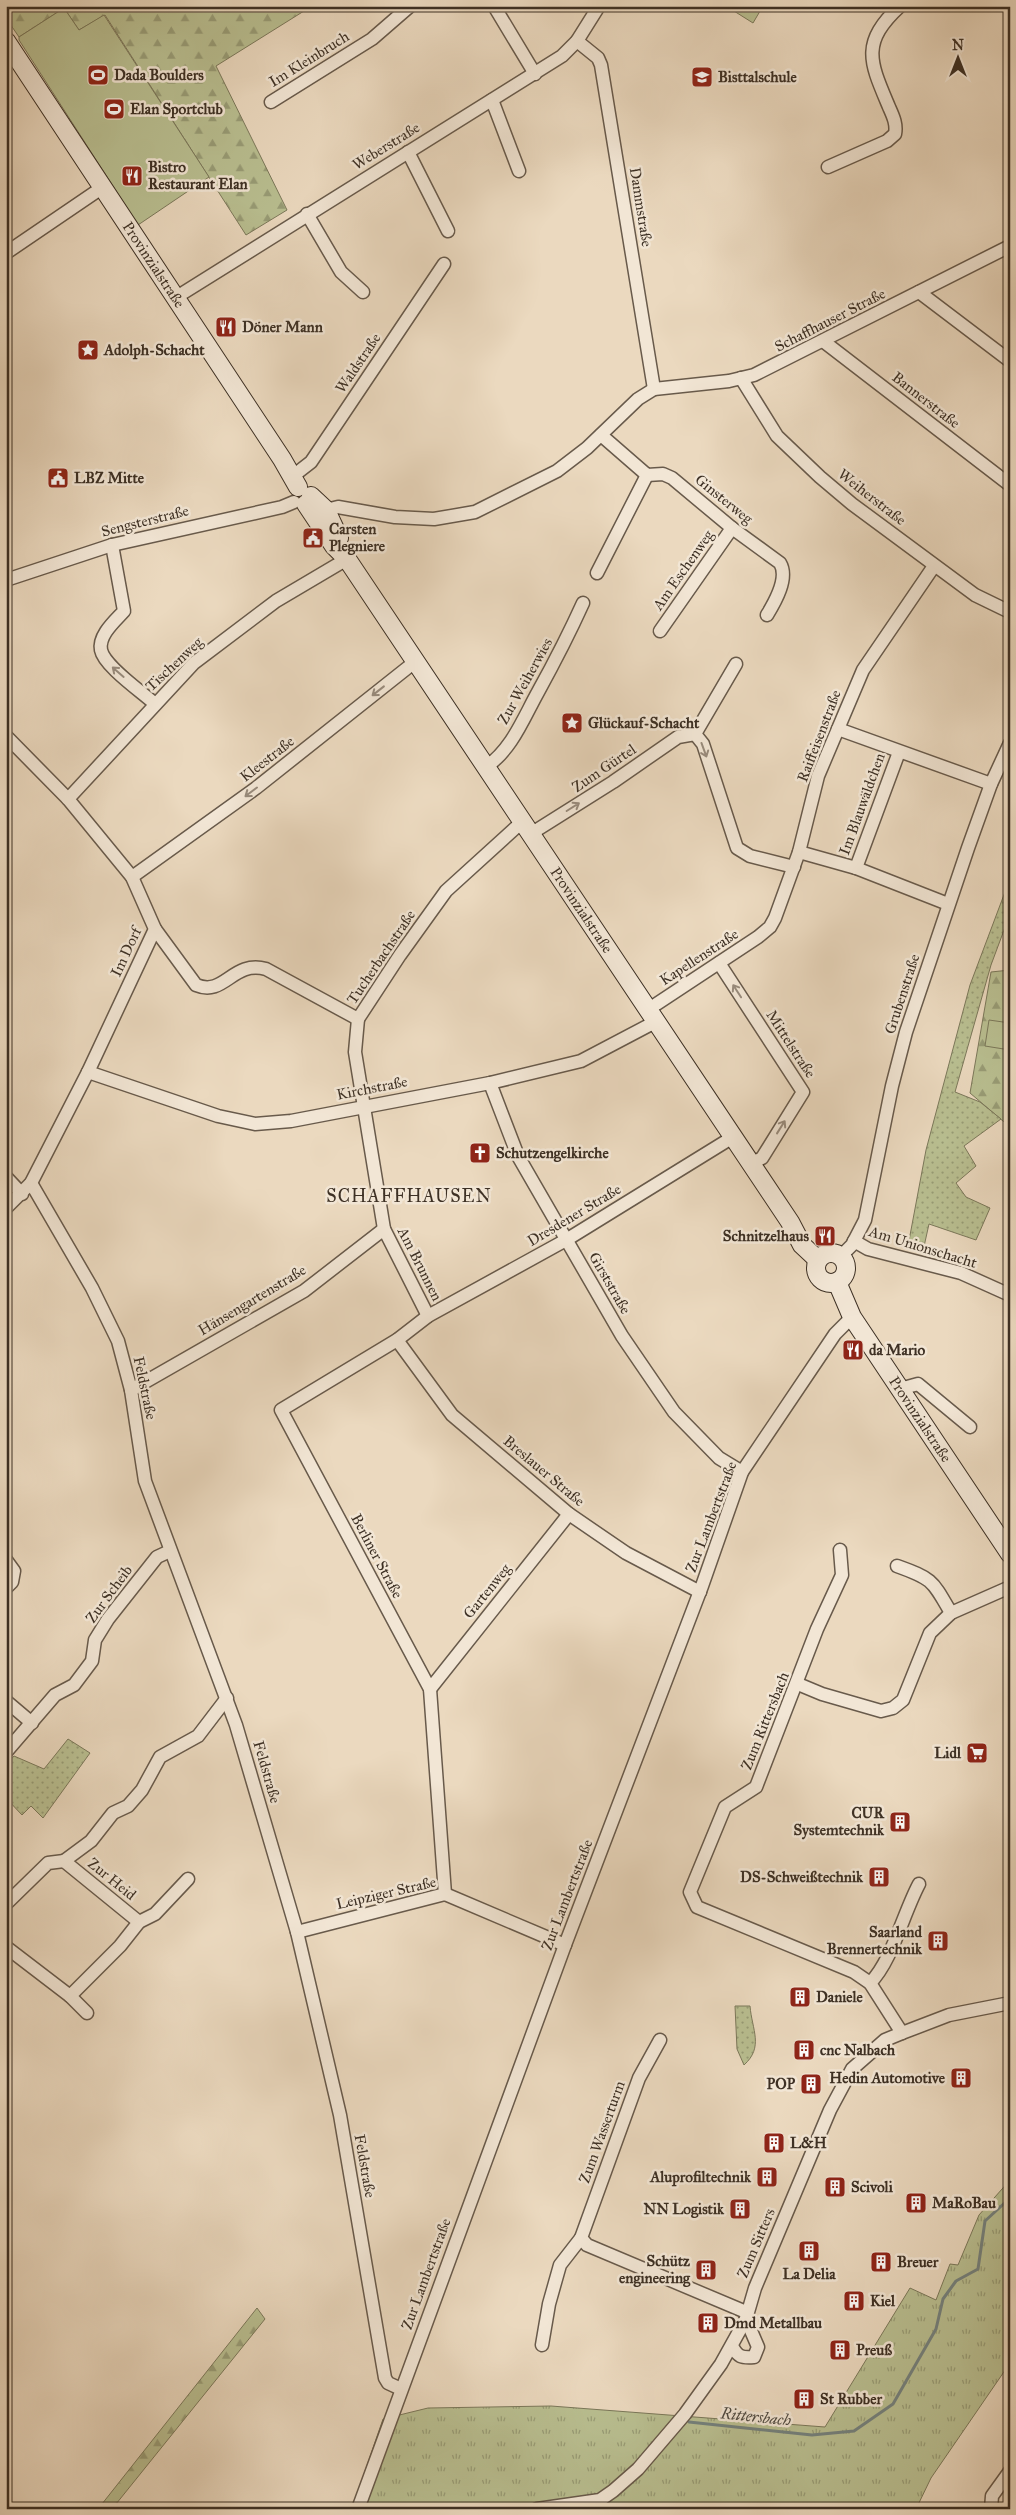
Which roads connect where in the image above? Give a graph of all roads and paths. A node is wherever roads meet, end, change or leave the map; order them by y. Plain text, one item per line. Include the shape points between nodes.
1 (410, 6) edge
2 (494, 6) edge
3 (599, 6) edge
4 (900, 6) edge
5 (6, 41) edge
6 (577, 41) junction
7 (535, 74) junction
8 (492, 100) junction
9 (271, 102) dead end
10 (408, 152) junction
11 (828, 167) dead end
12 (519, 171) dead end
13 (103, 188) junction
14 (307, 214) junction
15 (448, 231) dead end
16 (1010, 246) edge
17 (6, 253) edge
18 (444, 264) dead end
19 (363, 292) dead end
20 (919, 292) junction
21 (176, 298) junction
22 (822, 341) junction
23 (1010, 361) edge
24 (741, 378) junction
25 (654, 389) junction
26 (601, 435) junction
27 (647, 475) junction
28 (1010, 485) edge
29 (301, 493) junction
30 (326, 510) junction
31 (732, 528) junction
32 (112, 544) junction
33 (347, 559) junction
34 (934, 566) junction
35 (597, 573) dead end
36 (6, 580) edge
37 (583, 603) dead end
38 (1010, 612) edge
39 (767, 615) dead end
40 (660, 631) dead end
41 (416, 661) junction
42 (736, 664) dead end
43 (155, 704) junction
44 (838, 729) junction
45 (695, 734) junction
46 (6, 736) edge
47 (1010, 743) edge
48 (899, 752) junction
49 (486, 767) junction
50 (991, 784) junction
51 (68, 799) junction
52 (528, 827) junction
53 (799, 852) junction
54 (794, 867) junction
55 (856, 868) junction
56 (132, 877) junction
57 (948, 904) junction
58 (155, 929) junction
59 (765, 932) joint
60 (718, 962) junction
61 (653, 1015) junction
62 (358, 1019) junction
63 (88, 1072) junction
64 (490, 1083) junction
65 (363, 1106) junction
66 (733, 1137) junction
67 (750, 1164) junction
68 (6, 1177) edge
69 (31, 1184) junction
70 (22, 1194) junction
71 (9, 1206) edge
72 (384, 1229) junction
73 (566, 1240) junction
74 (854, 1241) junction
75 (841, 1256) junction
76 (818, 1260) junction
77 (836, 1282) junction
78 (1010, 1295) edge
79 (428, 1316) junction
80 (852, 1317) junction
81 (397, 1340) junction
82 (900, 1389) junction
83 (131, 1390) junction
84 (970, 1427) dead end
85 (742, 1472) junction
86 (569, 1514) junction
87 (840, 1550) dead end
88 (170, 1551) junction
89 (1010, 1554) edge
90 (6, 1560) edge
91 (897, 1566) dead end
92 (1010, 1587) edge
93 (6, 1588) edge
94 (700, 1592) junction
95 (951, 1613) junction
96 (798, 1684) junction
97 (430, 1689) junction
98 (227, 1698) junction
99 (6, 1701) edge
100 (32, 1723) junction
101 (6, 1752) edge
102 (64, 1861) junction
103 (188, 1879) dead end
104 (919, 1884) dead end
105 (445, 1894) junction
106 (6, 1904) edge
107 (139, 1922) junction
108 (297, 1932) junction
109 (565, 1945) junction
110 (6, 1947) edge
111 (870, 1983) junction
112 (70, 1996) junction
113 (1010, 2003) edge
114 (87, 2013) dead end
115 (902, 2033) junction
116 (660, 2040) dead end
117 (581, 2238) junction
118 (746, 2316) junction
119 (542, 2345) dead end
120 (732, 2346) junction
121 (401, 2389) junction
122 (1008, 2475) edge
123 (358, 2509) edge
124 (537, 2509) edge
125 (991, 2509) edge

1 - 9 street, Im Kleinbruch via 372,39
2 - 7 street
3 - 6 street, Weberstraße
4 - 11 street via 877,32 872,57 895,124 895,134 887,141
5 - 13 street, Provinzialstraße
6 - 7 street, Weberstraße via 562,56
6 - 25 street, Dammstraße via 598,58 601,65
7 - 8 street, Weberstraße
8 - 10 street, Weberstraße
8 - 12 street
10 - 14 street, Weberstraße
10 - 15 street
13 - 17 street
13 - 21 street, Provinzialstraße
14 - 19 street via 341,272
14 - 21 street, Weberstraße
16 - 20 street, Schaffhauser Straße
18 - 29 street, Waldstraße via 311,462
20 - 22 street, Schaffhauser Straße
20 - 23 street
21 - 29 street, Provinzialstraße
22 - 24 street, Schaffhauser Straße via 764,371
22 - 28 street, Bannerstraße
24 - 25 street, Schaffhauser Straße
24 - 34 street, Weiherstraße via 784,444 852,504
25 - 26 street
26 - 27 street
26 - 30 street via 545,478 462,516 420,519 338,507
27 - 31 street, Ginsterweg via 663,474 672,478
27 - 35 street
29 - 30 street, Provinzialstraße
29 - 32 street, Sengsterstraße via 282,507
29 - 33 street, Provinzialstraße via 334,546
30 - 33 street, Provinzialstraße
31 - 39 street, Ginsterweg via 780,563 783,570 783,580
31 - 40 street, Am Eschenweg
32 - 36 street, Sengsterstraße
43 -> 32 street via 108,662 101,649 103,638 124,611
33 - 41 street, Provinzialstraße
33 - 43 street, Tischenweg via 276,601 194,663
34 - 38 street, Weiherstraße via 975,595
34 - 44 street, Raiffeisenstraße via 863,670
37 - 49 street, Zur Weiherwies via 512,740
41 - 49 street, Provinzialstraße
41 -> 56 street, Kleestraße via 231,808
42 - 45 street
43 - 51 street, Tischenweg
44 - 48 street, Im Blauwäldchen
44 - 53 street, Raiffeisenstraße via 818,776
52 -> 45 street, Zum Gürtel via 613,782 678,737
45 -> 54 street via 703,744 737,848 750,856
46 - 51 street, Im Dorf
47 - 50 street, Grubenstraße
48 - 50 street, Im Blauwäldchen
48 - 55 street, Im Blauwäldchen
49 - 52 street, Provinzialstraße
50 - 57 street, Grubenstraße
51 - 56 street, Im Dorf
52 - 61 street, Provinzialstraße
52 - 62 street, Tucherbachstraße via 446,892
53 - 54 street, Raiffeisenstraße
53 - 55 street, Im Blauwäldchen
54 - 59 street, Raiffeisenstraße via 775,918
55 - 57 street, Im Blauwäldchen
56 - 58 street, Im Dorf
57 - 74 street, Grubenstraße via 906,1032 865,1220
58 - 62 street, Tucherbachstraße via 196,985 205,988 217,986 254,965
58 - 63 street, Im Dorf
59 - 60 street, Kapellenstraße
60 - 61 street, Kapellenstraße
67 -> 60 street, Mittelstraße via 762,1158 803,1092
61 - 64 street, Kirchstraße via 581,1061
61 - 66 street, Provinzialstraße
62 - 65 street, Am Brunnen via 355,1052
63 - 65 street, Kirchstraße via 218,1116 254,1124 291,1121
63 - 69 street, Im Dorf
64 - 65 street, Kirchstraße
64 - 73 street, Girststraße via 518,1156
65 - 72 street, Am Brunnen
66 - 67 street, Provinzialstraße
66 - 73 street, Dresdener Straße
67 - 76 street, Provinzialstraße via 802,1245
68 - 70 street
69 - 70 street, Im Dorf
69 - 83 street, Feldstraße via 92,1288 118,1341
70 - 71 street, Im Dorf
72 - 79 street, Am Brunnen
72 - 83 street, Hänsengartenstraße via 304,1291
73 - 79 street, Dresdener Straße
73 - 85 street, Girststraße via 622,1336 674,1412 719,1458
74 - 75 street, Grubenstraße
74 - 78 street, Am Unionschacht via 868,1249 961,1273
75 - 76 street via 827,1253
75 - 77 street via 846,1270
76 - 77 street via 819,1277 827,1282
77 - 80 street, Provinzialstraße
79 - 81 street, Berliner Straße
80 - 82 street, Provinzialstraße
80 - 85 street, Zur Lambertstraße via 835,1334
81 - 86 street, Breslauer Straße via 452,1415
81 - 97 street, Berliner Straße via 281,1410
82 - 84 street via 918,1384
82 - 89 street, Provinzialstraße
83 - 88 street, Feldstraße via 145,1481
85 - 94 street, Zur Lambertstraße
86 - 94 street, Breslauer Straße via 626,1553
86 - 97 street, Gartenweg
87 - 96 street, Zum Rittersbach via 842,1575
88 - 98 street, Feldstraße
88 - 100 street, Zur Scheib via 156,1557 108,1619 95,1640 92,1661 74,1685 55,1695
90 - 93 street via 14,1571 12,1582
91 - 95 street via 926,1577
92 - 95 street
94 - 109 street, Zur Lambertstraße
95 - 96 street via 930,1633 903,1700 893,1708 881,1711
96 - 111 street, Zum Rittersbach via 756,1787 725,1807 690,1892 697,1907 854,1972
97 - 105 street, Berliner Straße
98 - 102 street, Zur Heid via 198,1736 160,1757 142,1790 128,1806 113,1812 91,1841
98 - 108 street, Feldstraße
99 - 100 street
100 - 101 street, Zur Scheib
102 - 106 street, Zur Heid via 48,1863
102 - 107 street, Zur Heid
103 - 107 street via 155,1914
104 - 111 street via 906,1907 881,1972
105 - 108 street, Leipziger Straße
105 - 109 street, Leipziger Straße
107 - 112 street
108 - 121 street, Feldstraße via 340,2115 384,2378 388,2384
109 - 121 street, Zur Lambertstraße
110 - 112 street
111 - 115 street, Zum Rittersbach
112 - 114 street
113 - 115 street, Zum Sitters via 949,2015
115 - 118 street, Zum Sitters via 885,2040 852,2069 830,2110
116 - 117 street, Zum Wasserturm via 638,2078
117 - 118 street via 587,2245
117 - 119 street, Zum Wasserturm via 560,2265
118 - 120 street, Zum Sitters
118 - 120 street via 758,2347 754,2357 738,2356
120 - 124 street, Zum Sitters via 685,2414 638,2469 613,2491 600,2500
121 - 123 street, Zur Lambertstraße
122 - 125 street via 992,2496

